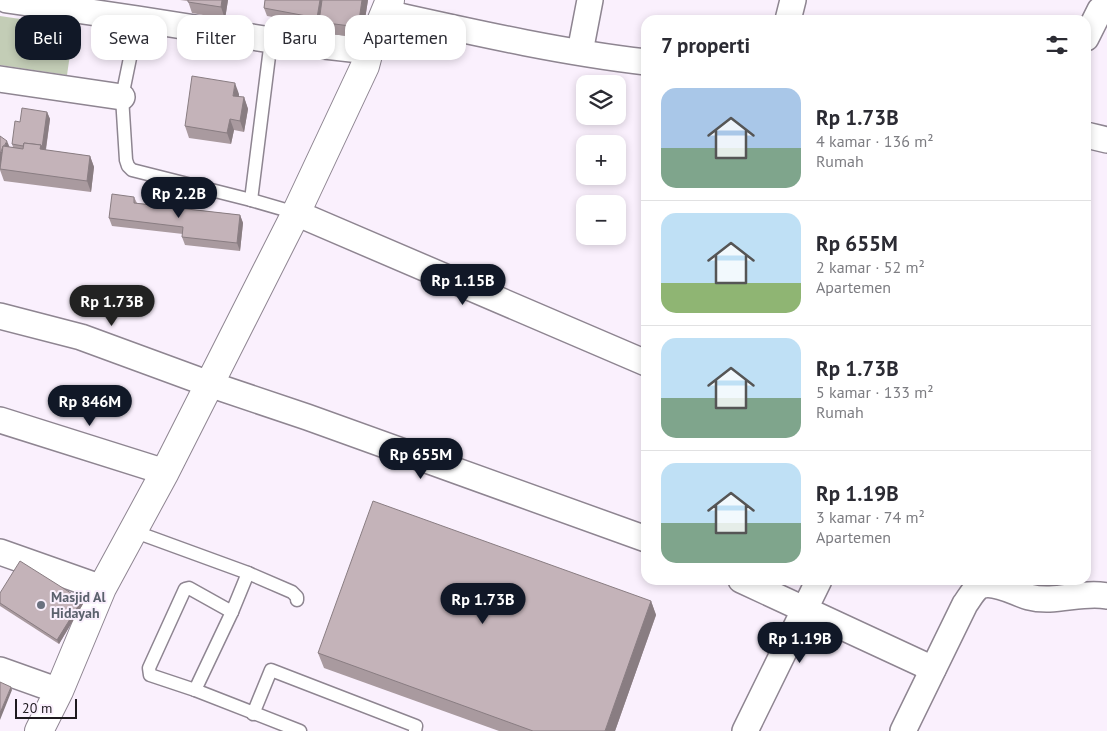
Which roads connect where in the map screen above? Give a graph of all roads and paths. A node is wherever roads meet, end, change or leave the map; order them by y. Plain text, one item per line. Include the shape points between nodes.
1 (7, 0) edge
2 (590, 0) edge
3 (793, 0) edge
4 (388, 6) edge
5 (1100, 10) dead end
6 (110, 15) edge
7 (789, 15) edge
8 (167, 24) edge
9 (1091, 28) edge
10 (264, 39) edge
11 (580, 52) junction
12 (130, 60) edge
13 (268, 60) edge
14 (367, 60) edge
15 (641, 61) edge
16 (0, 80) edge
17 (122, 97) junction
18 (1091, 136) edge
19 (1107, 140) edge
20 (251, 200) junction
21 (296, 213) junction
22 (0, 316) edge
23 (641, 361) edge
24 (209, 384) junction
25 (0, 420) edge
26 (165, 472) junction
27 (133, 531) junction
28 (641, 537) edge
29 (0, 552) edge
30 (248, 573) junction
31 (752, 585) edge
32 (816, 585) edge
33 (102, 588) junction
34 (1107, 596) edge
35 (297, 600) dead end
36 (804, 609) junction
37 (232, 612) junction
38 (933, 668) junction
39 (0, 670) edge
40 (194, 690) junction
41 (59, 691) junction
42 (253, 714) junction
43 (38, 731) edge
44 (300, 731) edge
45 (415, 731) edge
46 (745, 731) edge
47 (903, 731) edge

1 - 6 street
2 - 11 street
3 - 7 street
4 - 11 street via 491,36
5 - 9 street
8 - 10 street
11 - 15 street
12 - 17 lane
13 - 20 lane
14 - 21 main road
16 - 17 street
17 - 20 lane via 126,160 132,170
18 - 19 street
20 - 21 lane
21 - 23 street
21 - 24 main road
22 - 24 street via 81,337
24 - 26 main road
24 - 28 street
25 - 26 street
26 - 27 main road
27 - 30 lane
27 - 33 main road
29 - 33 street
30 - 35 lane via 292,592
30 - 37 lane
31 - 36 street
32 - 36 street
33 - 41 main road
34 - 38 street via 1044,599 992,585 980,586 965,604
36 - 38 street
36 - 46 street
37 - 40 lane
37 - 40 lane via 186,589 149,668 150,675
38 - 47 street
39 - 41 street
40 - 42 lane
41 - 43 main road
42 - 44 lane
42 - 45 lane via 270,670 416,726

